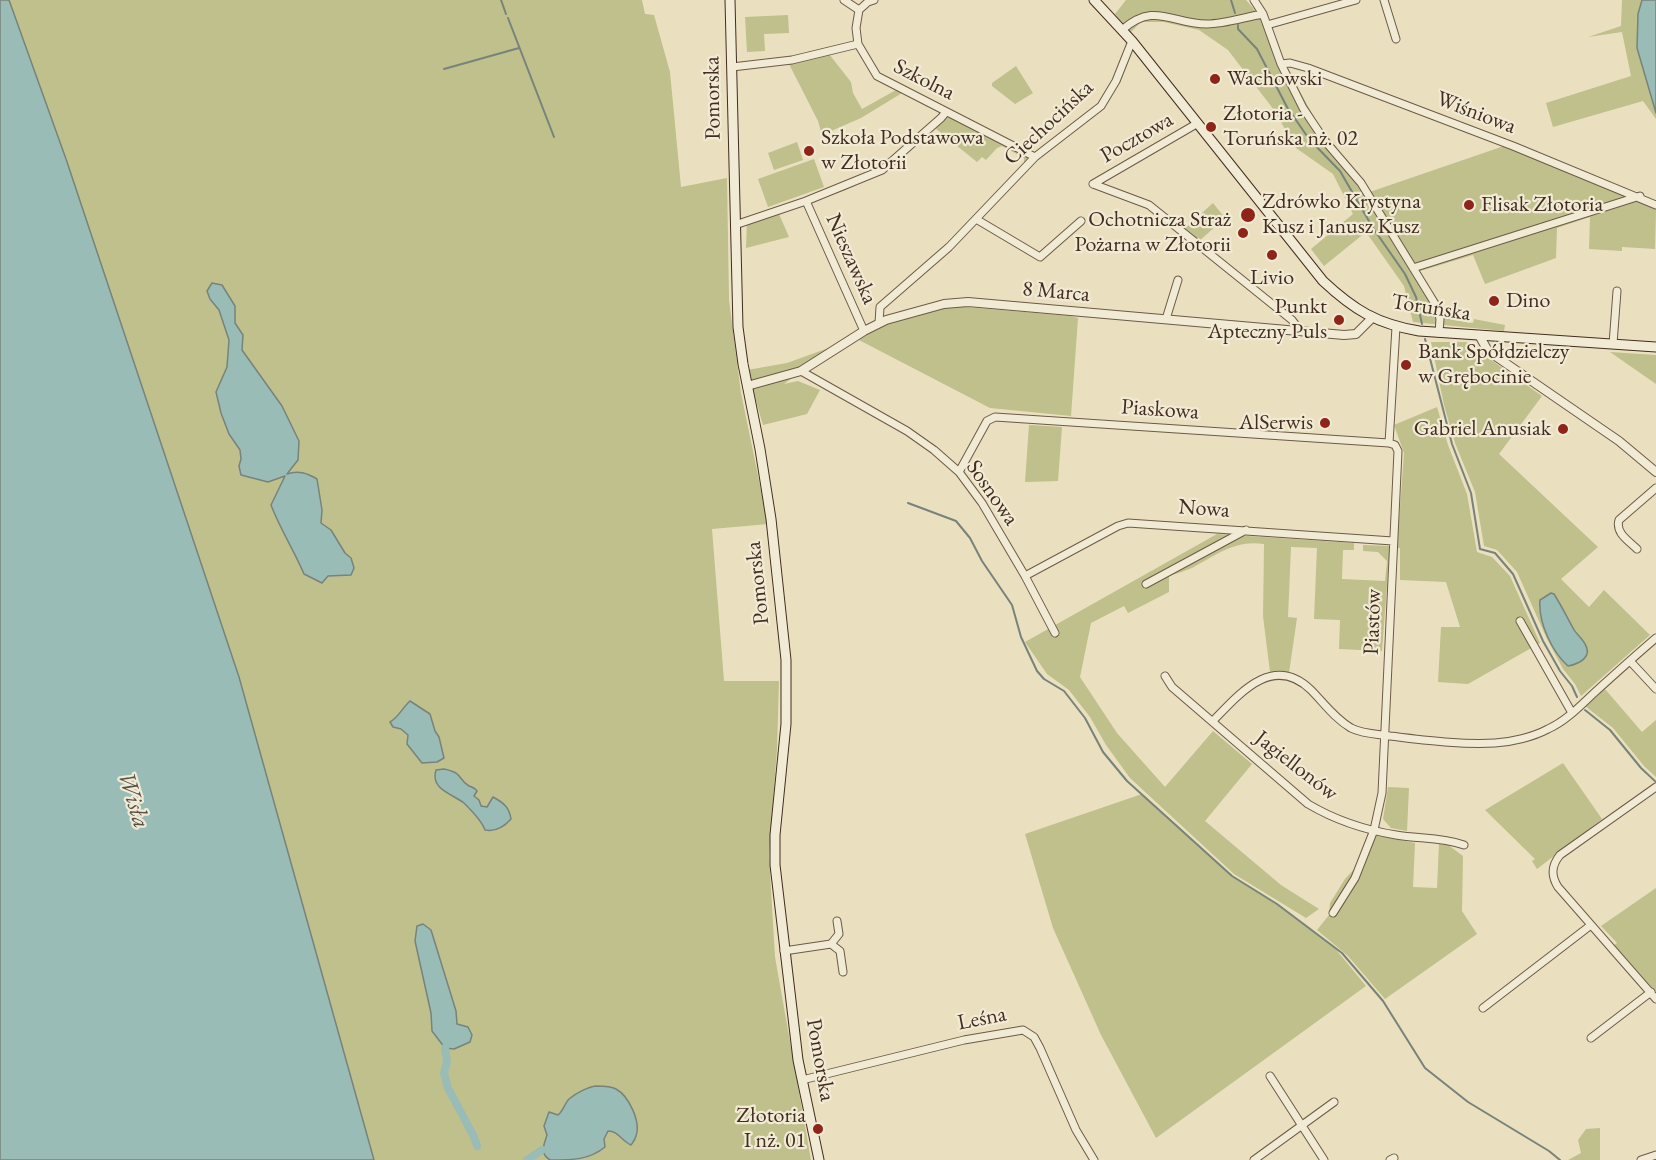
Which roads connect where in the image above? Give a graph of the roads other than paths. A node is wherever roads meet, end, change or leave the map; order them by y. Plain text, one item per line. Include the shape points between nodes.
1 (730, 0) edge
2 (844, 0) edge
3 (874, 0) edge
4 (1094, 0) edge
5 (1254, 0) edge
6 (1356, 0) edge
7 (1384, 0) edge
8 (859, 10) junction
9 (1263, 14) junction
10 (1267, 25) junction
11 (1122, 30) junction
12 (1396, 39) dead end
13 (1132, 41) junction
14 (858, 44) junction
15 (1281, 64) junction
16 (732, 67) junction
17 (946, 112) junction
18 (1198, 123) junction
19 (1035, 158) junction
20 (1640, 196) junction
21 (806, 201) junction
22 (1656, 205) edge
23 (976, 219) junction
24 (1081, 221) dead end
25 (735, 225) junction
26 (1413, 268) junction
27 (1178, 280) dead end
28 (1617, 291) dead end
29 (1372, 318) junction
30 (1166, 319) junction
31 (879, 323) junction
32 (1396, 327) junction
33 (864, 331) junction
34 (1300, 331) junction
35 (1439, 333) junction
36 (1479, 335) junction
37 (1613, 344) junction
38 (1656, 347) edge
39 (801, 371) junction
40 (747, 386) junction
41 (1389, 443) junction
42 (959, 472) junction
43 (1656, 472) edge
44 (1656, 488) edge
45 (1246, 530) junction
46 (1393, 541) junction
47 (1637, 549) dead end
48 (1025, 576) junction
49 (1146, 584) dead end
50 (1520, 621) dead end
51 (1055, 633) dead end
52 (1656, 638) edge
53 (1630, 661) junction
54 (1165, 675) dead end
55 (1656, 689) edge
56 (1572, 713) junction
57 (1213, 721) junction
58 (1386, 735) junction
59 (1656, 787) edge
60 (1374, 830) junction
61 (1464, 845) dead end
62 (1333, 912) dead end
63 (837, 921) dead end
64 (1591, 925) junction
65 (831, 944) junction
66 (784, 951) junction
67 (843, 972) dead end
68 (1653, 995) edge
69 (1483, 1008) dead end
70 (1591, 1038) dead end
71 (1270, 1076) dead end
72 (802, 1080) junction
73 (1334, 1102) dead end
74 (1302, 1125) junction
75 (1656, 1155) edge
76 (819, 1160) edge
77 (1094, 1160) edge
78 (1254, 1160) edge
79 (1324, 1160) edge
80 (1641, 1160) edge

1 - 16 main road, Pomorska
2 - 8 street
3 - 8 street
4 - 11 main road, Toruńska
5 - 9 street
6 - 10 street
7 - 12 street
8 - 14 street via 855,28
9 - 10 street
9 - 11 street via 1207,24 1144,15
10 - 15 street
11 - 13 main road, Toruńska
13 - 18 main road, Toruńska
13 - 19 street, Ciechocińska via 1101,106
14 - 16 street via 792,60
14 - 17 street, Szkolna via 877,76
15 - 20 street, Wiśniowa via 1308,68
15 - 26 street via 1303,108 1361,183
16 - 25 main road, Pomorska
17 - 19 street, Szkolna
17 - 21 street via 882,170
18 - 29 main road, Toruńska via 1323,281 1347,303
18 - 34 street, Pocztowa via 1093,183 1149,205 1292,320
19 - 23 street, Ciechocińska
20 - 22 street, Wiśniowa
20 - 26 street
21 - 25 street
21 - 33 street, Nieszawska
23 - 24 street via 1040,257
23 - 31 street, Ciechocińska via 880,307
25 - 40 main road, Pomorska via 738,327
26 - 35 street via 1437,307
27 - 30 street
28 - 37 street
29 - 32 main road, Toruńska
29 - 34 street, 8 Marca via 1353,335
30 - 31 street, 8 Marca via 968,302 944,304
30 - 34 street, 8 Marca
31 - 33 street, 8 Marca
32 - 35 main road, Toruńska
32 - 41 street, Piastów
33 - 39 street, 8 Marca
35 - 36 main road, Toruńska
36 - 37 main road, Toruńska
36 - 43 street via 1488,351 1619,441
37 - 38 main road, Toruńska
39 - 40 street, 8 Marca
39 - 42 street, Sosnowa via 907,431
40 - 66 main road, Pomorska via 771,519 786,660 786,724 775,845
41 - 42 street, Piaskowa via 995,417 987,421
41 - 46 street, Piastów via 1398,451
42 - 48 street, Sosnowa
44 - 47 street via 1617,525
45 - 46 street, Nowa
45 - 48 street, Nowa via 1128,523
45 - 49 street
46 - 58 street, Piastów
48 - 51 street, Sosnowa
50 - 56 street
52 - 53 street
53 - 55 street
53 - 56 street
54 - 57 street, Jagiellonów via 1172,687
56 - 58 street via 1548,730 1496,743
57 - 58 street via 1251,683 1279,676 1305,685 1351,728
57 - 60 street, Jagiellonów via 1308,804 1341,821
58 - 60 street, Piastów via 1382,793
59 - 64 street via 1556,860 1554,880
60 - 61 street, Jagiellonów via 1448,839
60 - 62 street, Piastów via 1355,878
63 - 65 street via 839,934
64 - 68 street
64 - 69 street
65 - 66 street
65 - 67 street via 840,951
66 - 72 main road, Pomorska
68 - 70 street
71 - 74 street
72 - 76 main road, Pomorska
72 - 77 street, Leśna via 964,1040 1023,1030 1041,1048 1076,1130
73 - 74 street
74 - 78 street
74 - 79 street
75 - 80 street

